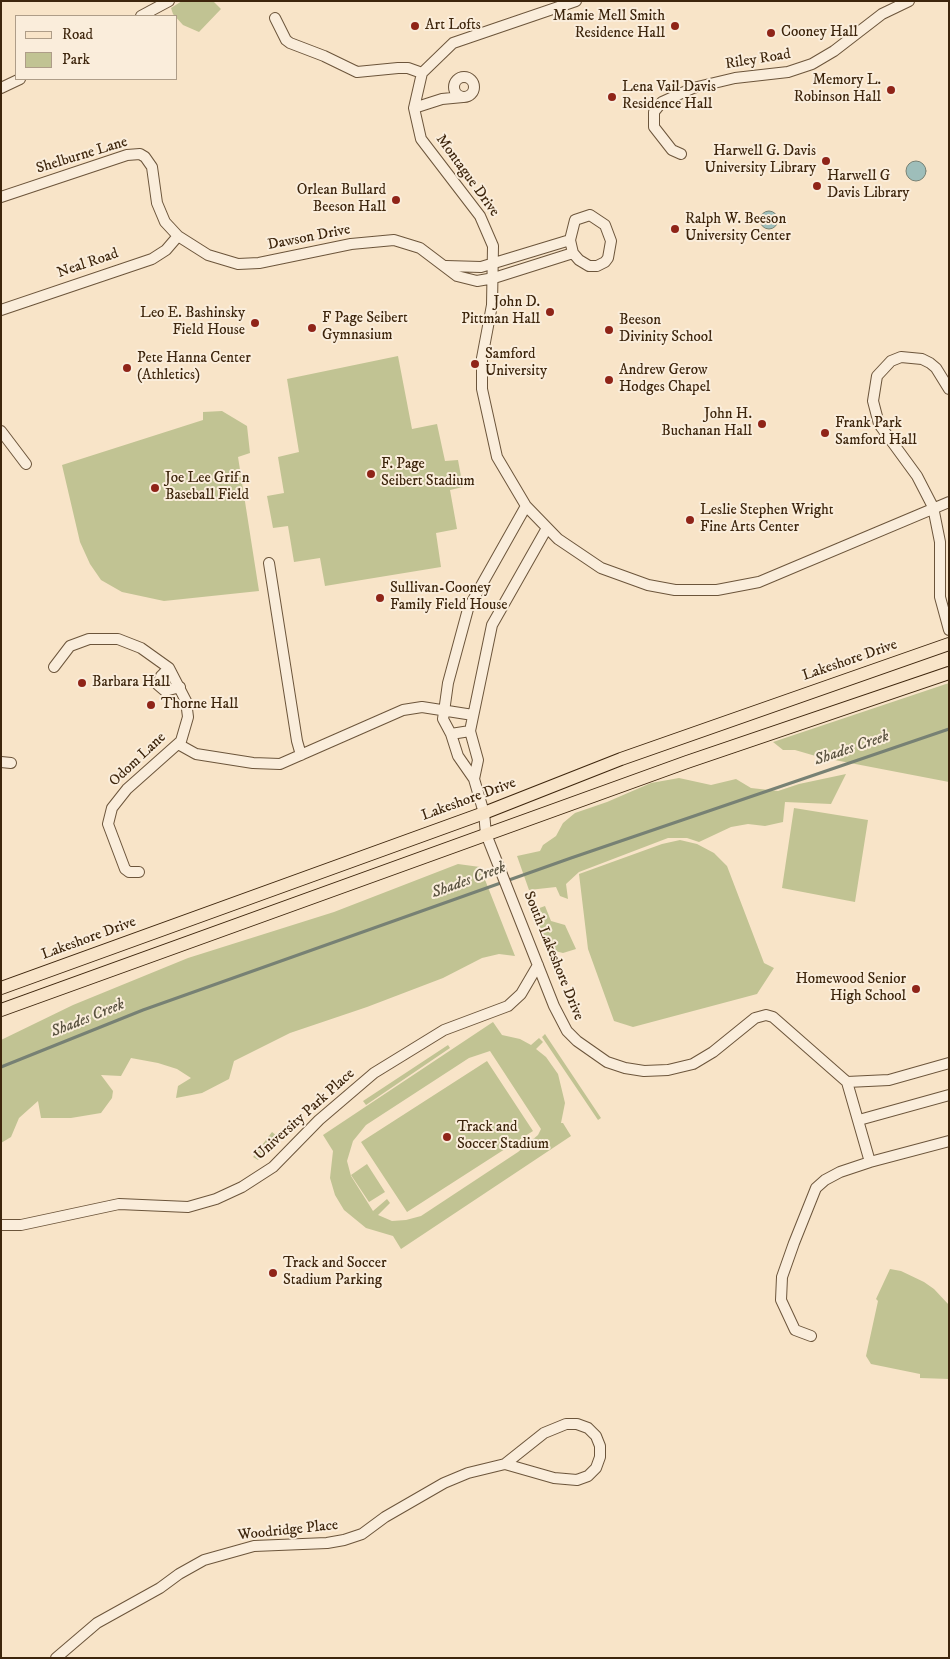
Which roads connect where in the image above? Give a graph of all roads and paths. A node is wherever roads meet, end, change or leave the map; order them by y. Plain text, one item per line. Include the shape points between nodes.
1 (169, 1) edge
2 (576, 1) edge
3 (910, 1) edge
4 (143, 15) edge
5 (276, 18) dead end
6 (422, 73) junction
7 (18, 80) edge
8 (454, 84) junction
9 (1, 88) edge
10 (462, 96) junction
11 (442, 99) junction
12 (414, 108) junction
13 (681, 154) dead end
14 (1, 197) edge
15 (178, 236) junction
16 (570, 240) junction
17 (573, 254) junction
18 (493, 264) junction
19 (446, 266) junction
20 (494, 278) junction
21 (1, 310) edge
22 (949, 389) edge
23 (1, 432) edge
24 (26, 464) dead end
25 (949, 502) edge
26 (526, 506) junction
27 (933, 507) junction
28 (547, 528) junction
29 (268, 563) dead end
30 (949, 630) edge
31 (949, 644) edge
32 (54, 667) dead end
33 (169, 668) junction
34 (949, 673) edge
35 (180, 687) junction
36 (444, 710) junction
37 (473, 715) junction
38 (470, 731) junction
39 (451, 734) junction
40 (178, 744) junction
41 (301, 755) junction
42 (474, 780) junction
43 (484, 813) junction
44 (486, 834) junction
45 (139, 872) dead end
46 (536, 961) junction
47 (1, 988) edge
48 (1, 1010) edge
49 (949, 1063) edge
50 (847, 1082) junction
51 (949, 1095) edge
52 (859, 1120) junction
53 (949, 1141) edge
54 (870, 1162) junction
55 (1, 1225) edge
56 (811, 1336) dead end
57 (505, 1464) junction
58 (56, 1658) edge

1 - 4 street
2 - 6 street via 453,43
3 - 13 street, Riley Road via 882,14 834,52 812,64 788,72 735,78 693,88 662,102 654,112 654,127 672,150
5 - 6 street via 290,44 357,72 408,68
6 - 12 street, Montague Drive
7 - 9 street
8 - 10 street via 454,90
8 - 10 street via 462,77 473,82 473,92
8 - 11 street
10 - 11 street
11 - 12 street
12 - 18 street, Montague Drive via 421,139 487,229 493,246
14 - 15 street, Shelburne Lane via 127,155 140,154 152,168 157,203 165,222
15 - 19 street, Dawson Drive via 208,255 238,264 386,240 420,248
15 - 21 street, Neal Road via 166,250 152,258
16 - 17 street
16 - 17 street via 573,224 584,216 600,220 610,235 610,252 600,265 586,264
16 - 18 street
17 - 20 street, Dawson Drive
18 - 19 street via 468,268
18 - 20 street, Montague Drive
19 - 20 street, Dawson Drive via 466,279
20 - 26 street, Montague Drive via 482,358 482,389 497,457
22 - 27 street via 936,368 922,358 914,357 891,361 880,370 874,384 873,401 879,424 917,476
23 - 24 street
25 - 27 street, Montague Drive
26 - 28 street, Montague Drive
26 - 36 street via 468,609
27 - 28 street, Montague Drive via 759,582 717,590 676,590 648,585 601,568
27 - 30 street via 940,542 940,597
28 - 37 street via 494,620
29 - 41 street
31 - 43 main road, Lakeshore Drive via 621,759
32 - 33 street, Odom Lane via 70,646 89,639 110,638 130,643
33 - 35 street, Odom Lane
33 - 35 street via 158,685 166,691
34 - 44 main road
35 - 40 street, Odom Lane via 188,717
36 - 37 street
36 - 39 street via 443,722
36 - 41 street via 422,707 403,710
37 - 38 street
38 - 39 street
38 - 42 street via 478,760
39 - 42 street via 458,756
40 - 41 street via 196,754 253,763 280,764
40 - 45 street, Odom Lane via 127,789 112,808 108,824 125,869
42 - 43 street, South Lakeshore Drive
43 - 44 street, South Lakeshore Drive
43 - 47 main road, Lakeshore Drive
44 - 46 street, South Lakeshore Drive
44 - 48 main road
46 - 50 street, South Lakeshore Drive via 567,1031 607,1062 644,1071 692,1064 755,1018 766,1015 780,1023
46 - 55 street, University Park Place via 521,994 508,1006 444,1030 374,1073 319,1120 273,1167 225,1195 188,1207 119,1204 21,1225
49 - 50 street via 889,1080
50 - 52 street
51 - 52 street
52 - 54 street
53 - 54 street
54 - 56 street via 840,1172 816,1188 782,1277 781,1300 796,1330
57 - 57 street, Woodridge Place via 554,1478 578,1480 596,1468 600,1446 588,1428 566,1424 544,1433
57 - 58 street, Woodridge Place via 444,1483 362,1534 344,1540 254,1546 204,1560 98,1623

